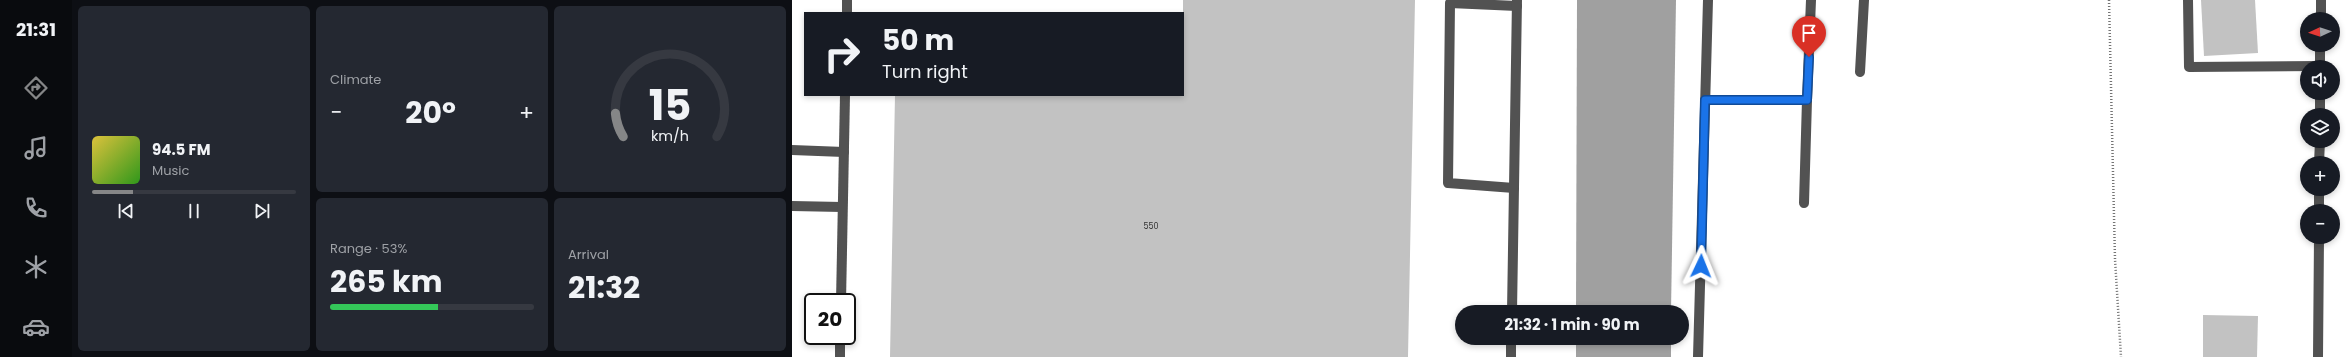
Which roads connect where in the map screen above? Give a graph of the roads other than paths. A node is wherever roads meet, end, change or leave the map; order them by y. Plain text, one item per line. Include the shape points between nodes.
1 (847, 0) edge
2 (1708, 0) edge
3 (1811, 0) edge
4 (1864, 0) edge
5 (2188, 0) edge
6 (2321, 0) edge
7 (1517, 3) edge
8 (847, 12) edge
9 (2320, 12) edge
10 (2300, 66) edge
11 (1860, 72) dead end
12 (845, 96) edge
13 (1705, 100) junction
14 (1807, 100) junction
15 (792, 150) edge
16 (844, 152) junction
17 (1514, 188) junction
18 (1804, 203) dead end
19 (792, 206) edge
20 (842, 207) junction
21 (2319, 244) edge
22 (841, 293) edge
23 (1512, 305) edge
24 (840, 345) edge
25 (1511, 345) edge
26 (840, 357) edge
27 (1511, 357) edge
28 (1698, 357) edge
29 (2318, 357) edge

1 - 8 street
2 - 13 street
3 - 14 street
4 - 11 street
5 - 10 street via 2189,68
6 - 9 street
7 - 17 street
7 - 17 street via 1450,3 1448,183
12 - 16 street
13 - 14 street
13 - 28 street
14 - 18 street
15 - 16 street
16 - 20 street
17 - 23 street
19 - 20 street
20 - 22 street
21 - 29 street
24 - 26 street
25 - 27 street

